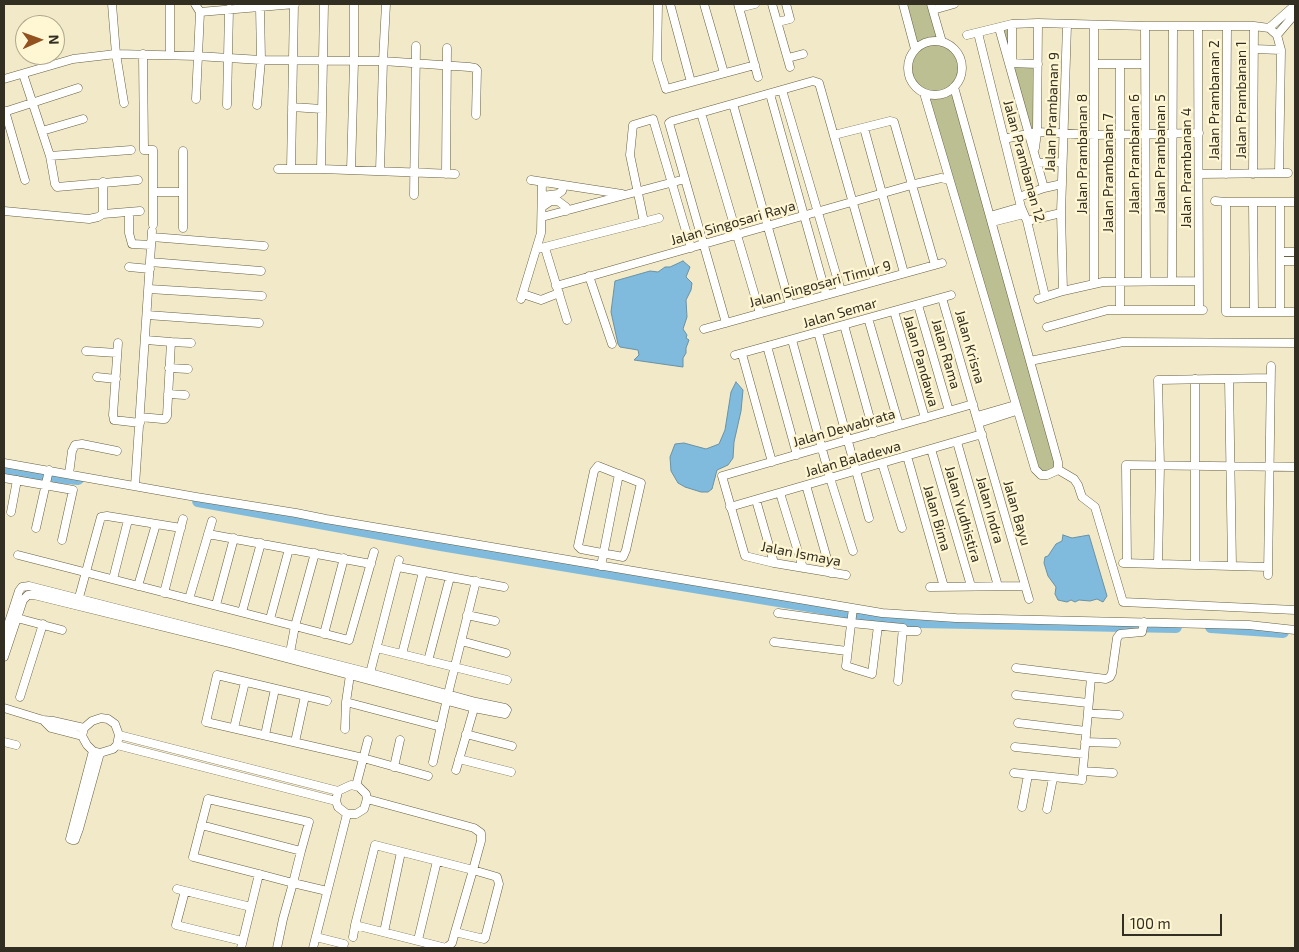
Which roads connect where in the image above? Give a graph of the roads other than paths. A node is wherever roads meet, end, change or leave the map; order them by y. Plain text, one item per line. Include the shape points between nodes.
1 (112, 4) edge
2 (170, 4) edge
3 (195, 4) edge
4 (294, 4) edge
5 (324, 4) edge
6 (354, 4) edge
7 (386, 4) edge
8 (658, 4) edge
9 (670, 4) edge
10 (704, 4) edge
11 (755, 4) edge
12 (772, 4) edge
13 (786, 4) edge
14 (903, 4) edge
15 (954, 4) edge
16 (1295, 5) edge
17 (738, 6) edge
18 (260, 7) junction
19 (932, 7) edge
20 (229, 9) junction
21 (200, 12) junction
22 (1295, 14) edge
23 (1284, 20) junction
24 (778, 22) junction
25 (1038, 23) junction
26 (1012, 24) junction
27 (1067, 25) junction
28 (1094, 26) junction
29 (1145, 26) junction
30 (1173, 26) junction
31 (1198, 26) junction
32 (1227, 26) junction
33 (1254, 26) junction
34 (999, 28) junction
35 (1269, 28) junction
36 (978, 33) junction
37 (967, 35) dead end
38 (1277, 35) junction
39 (942, 42) junction
40 (416, 46) dead end
41 (447, 48) dead end
42 (916, 49) junction
43 (1254, 49) junction
44 (1281, 50) junction
45 (116, 54) junction
46 (143, 54) junction
47 (803, 54) dead end
48 (170, 55) junction
49 (197, 56) junction
50 (228, 57) junction
51 (788, 58) junction
52 (261, 60) junction
53 (292, 60) junction
54 (323, 61) junction
55 (382, 61) junction
56 (354, 62) junction
57 (416, 63) junction
58 (1010, 63) junction
59 (1038, 64) junction
60 (1094, 64) junction
61 (1120, 64) junction
62 (1146, 64) junction
63 (447, 65) junction
64 (755, 65) junction
65 (790, 67) dead end
66 (724, 73) junction
67 (23, 74) junction
68 (758, 77) dead end
69 (4, 79) edge
70 (691, 82) junction
71 (954, 87) junction
72 (78, 88) dead end
73 (782, 90) junction
74 (924, 93) junction
75 (770, 94) junction
76 (196, 99) dead end
77 (32, 102) junction
78 (124, 104) dead end
79 (733, 104) junction
80 (227, 105) dead end
81 (257, 105) dead end
82 (292, 107) junction
83 (322, 109) junction
84 (5, 111) edge
85 (701, 113) junction
86 (476, 115) dead end
87 (83, 119) dead end
88 (864, 128) junction
89 (42, 131) junction
90 (1063, 132) junction
91 (1199, 132) junction
92 (1033, 133) junction
93 (1173, 133) junction
94 (1146, 134) junction
95 (834, 135) junction
96 (1095, 135) junction
97 (1120, 135) junction
98 (1004, 139) junction
99 (131, 150) dead end
100 (183, 151) dead end
101 (50, 156) junction
102 (1062, 162) junction
103 (1037, 163) junction
104 (278, 169) dead end
105 (291, 169) junction
106 (321, 169) junction
107 (351, 170) junction
108 (380, 171) junction
109 (414, 173) junction
110 (1279, 173) junction
111 (1288, 173) dead end
112 (446, 174) junction
113 (455, 174) dead end
114 (1199, 174) junction
115 (1226, 174) junction
116 (1253, 174) junction
117 (944, 176) junction
118 (685, 179) junction
119 (25, 180) dead end
120 (138, 180) dead end
121 (531, 180) dead end
122 (103, 182) junction
123 (542, 182) junction
124 (672, 183) junction
125 (914, 184) junction
126 (1062, 184) junction
127 (564, 186) junction
128 (1044, 188) junction
129 (597, 190) junction
130 (153, 192) junction
131 (183, 192) junction
132 (637, 192) junction
133 (882, 194) junction
134 (414, 195) dead end
135 (626, 195) junction
136 (542, 196) junction
137 (1019, 197) junction
138 (598, 202) junction
139 (854, 202) junction
140 (1215, 202) dead end
141 (1226, 202) junction
142 (1254, 202) junction
143 (1280, 202) junction
144 (1294, 202) dead end
145 (542, 207) junction
146 (4, 211) edge
147 (140, 211) dead end
148 (566, 211) junction
149 (129, 212) junction
150 (818, 212) junction
151 (1061, 213) junction
152 (102, 214) junction
153 (1024, 214) junction
154 (804, 216) junction
155 (542, 217) junction
156 (659, 218) dead end
157 (991, 219) junction
158 (644, 222) junction
159 (767, 226) junction
160 (183, 228) dead end
161 (152, 234) junction
162 (737, 235) junction
163 (703, 244) junction
164 (264, 246) dead end
165 (691, 248) junction
166 (541, 249) junction
167 (1280, 252) junction
168 (1295, 252) edge
169 (1280, 261) junction
170 (1295, 261) edge
171 (150, 265) junction
172 (129, 267) dead end
173 (261, 271) dead end
174 (904, 273) junction
175 (590, 276) junction
176 (875, 281) junction
177 (1120, 281) junction
178 (1146, 281) junction
179 (1172, 281) junction
180 (1199, 281) junction
181 (1094, 283) junction
182 (148, 289) junction
183 (558, 289) junction
184 (841, 290) junction
185 (1063, 290) junction
186 (826, 294) junction
187 (951, 295) dead end
188 (262, 296) dead end
189 (942, 298) junction
190 (790, 305) junction
191 (918, 305) junction
192 (1120, 309) junction
193 (894, 311) junction
194 (1217, 312) dead end
195 (1226, 312) junction
196 (1254, 312) junction
197 (1280, 312) junction
198 (1293, 312) dead end
199 (760, 313) junction
200 (147, 315) junction
201 (868, 318) junction
202 (567, 320) dead end
203 (259, 322) dead end
204 (726, 323) junction
205 (844, 325) junction
206 (1047, 327) dead end
207 (704, 329) dead end
208 (818, 332) junction
209 (146, 340) junction
210 (792, 340) junction
211 (170, 342) junction
212 (118, 343) dead end
213 (191, 343) dead end
214 (612, 344) dead end
215 (1295, 345) edge
216 (768, 346) junction
217 (86, 351) dead end
218 (117, 353) junction
219 (1031, 364) junction
220 (1271, 366) dead end
221 (169, 368) junction
222 (188, 369) dead end
223 (97, 377) dead end
224 (1270, 378) junction
225 (116, 379) junction
226 (1229, 379) junction
227 (1195, 380) junction
228 (168, 394) junction
229 (185, 394) dead end
230 (973, 404) junction
231 (1016, 408) junction
232 (949, 411) junction
233 (925, 418) junction
234 (140, 420) junction
235 (978, 420) junction
236 (899, 425) junction
237 (874, 433) junction
238 (982, 434) junction
239 (847, 440) junction
240 (957, 442) junction
241 (822, 447) junction
242 (931, 449) junction
243 (118, 451) dead end
244 (797, 454) junction
245 (907, 456) junction
246 (772, 462) junction
247 (4, 463) edge
248 (882, 463) junction
249 (1160, 466) junction
250 (1195, 466) junction
251 (1230, 467) junction
252 (1269, 467) junction
253 (1295, 467) edge
254 (1057, 469) junction
255 (856, 471) junction
256 (49, 472) junction
257 (69, 474) junction
258 (619, 474) junction
259 (722, 475) joint
260 (4, 478) edge
261 (830, 478) junction
262 (16, 480) junction
263 (46, 484) junction
264 (806, 485) junction
265 (135, 486) junction
266 (780, 493) junction
267 (756, 500) junction
268 (730, 507) junction
269 (11, 512) dead end
270 (869, 518) dead end
271 (128, 520) junction
272 (212, 521) dead end
273 (156, 524) junction
274 (36, 528) dead end
275 (902, 528) dead end
276 (208, 534) junction
277 (234, 538) junction
278 (62, 540) dead end
279 (261, 543) junction
280 (288, 549) junction
281 (852, 551) dead end
282 (374, 552) dead end
283 (315, 553) junction
284 (603, 554) junction
285 (18, 555) dead end
286 (344, 558) junction
287 (774, 563) junction
288 (371, 564) junction
289 (1158, 564) junction
290 (1195, 565) junction
291 (601, 566) junction
292 (1232, 566) junction
293 (803, 568) junction
294 (423, 572) junction
295 (86, 573) junction
296 (831, 573) junction
297 (846, 575) dead end
298 (450, 577) junction
299 (113, 579) junction
300 (476, 582) junction
301 (138, 586) junction
302 (971, 586) junction
303 (998, 586) junction
304 (1025, 586) junction
305 (504, 587) dead end
306 (930, 587) dead end
307 (944, 587) junction
308 (19, 591) junction
309 (164, 593) junction
310 (26, 596) junction
311 (189, 599) junction
312 (1029, 599) dead end
313 (78, 602) junction
314 (216, 605) junction
315 (852, 610) junction
316 (1295, 610) edge
317 (242, 612) junction
318 (778, 613) dead end
319 (468, 615) junction
320 (14, 617) junction
321 (270, 620) junction
322 (495, 621) dead end
323 (1144, 622) junction
324 (850, 623) junction
325 (43, 624) junction
326 (295, 626) junction
327 (878, 626) junction
328 (903, 628) junction
329 (62, 630) dead end
330 (1295, 630) edge
331 (917, 631) dead end
332 (324, 634) junction
333 (4, 637) edge
334 (461, 641) junction
335 (774, 642) dead end
336 (377, 648) junction
337 (848, 651) junction
338 (506, 653) dead end
339 (402, 654) junction
340 (289, 656) junction
341 (4, 657) edge
342 (428, 661) junction
343 (454, 667) junction
344 (1016, 668) dead end
345 (350, 675) junction
346 (369, 676) junction
347 (1091, 678) junction
348 (507, 680) dead end
349 (898, 681) dead end
350 (245, 682) junction
351 (276, 689) junction
352 (1016, 695) dead end
353 (306, 696) junction
354 (20, 697) dead end
355 (447, 697) junction
356 (327, 701) dead end
357 (346, 702) junction
358 (1088, 703) junction
359 (4, 708) edge
360 (1088, 713) junction
361 (1118, 715) dead end
362 (1018, 723) dead end
363 (440, 727) junction
364 (234, 728) junction
365 (345, 729) dead end
366 (1086, 731) junction
367 (83, 732) junction
368 (466, 734) junction
369 (119, 735) junction
370 (265, 736) junction
371 (368, 740) dead end
372 (400, 740) dead end
373 (295, 742) junction
374 (1085, 742) junction
375 (4, 743) edge
376 (1116, 743) dead end
377 (16, 745) dead end
378 (116, 745) junction
379 (512, 746) dead end
380 (1015, 747) dead end
381 (96, 752) junction
382 (1084, 754) junction
383 (363, 758) junction
384 (459, 759) junction
385 (433, 762) dead end
386 (394, 767) junction
387 (456, 770) dead end
388 (1083, 771) junction
389 (511, 772) dead end
390 (1014, 773) dead end
391 (1114, 773) dead end
392 (1028, 775) junction
393 (428, 776) dead end
394 (1053, 778) junction
395 (356, 786) junction
396 (338, 791) junction
397 (367, 799) junction
398 (336, 801) junction
399 (1022, 807) dead end
400 (1047, 809) dead end
401 (347, 814) junction
402 (201, 826) junction
403 (301, 851) junction
404 (401, 852) junction
405 (438, 861) junction
406 (473, 870) junction
407 (259, 874) junction
408 (293, 883) junction
409 (327, 891) junction
410 (251, 908) junction
411 (355, 925) junction
412 (384, 932) junction
413 (455, 932) junction
414 (316, 936) junction
415 (353, 937) dead end
416 (418, 940) junction
417 (344, 944) dead end
418 (242, 946) edge
419 (277, 948) edge
420 (313, 948) edge

1 - 45 street
2 - 48 street
3 - 21 street
4 - 18 street
4 - 53 street
5 - 54 street
6 - 56 street
7 - 55 street
8 - 70 street via 657,60 666,89
9 - 70 street
10 - 66 street
11 - 17 street
12 - 24 street
13 - 24 street via 790,19
14 - 42 street
15 - 19 street
16 - 23 street
17 - 64 street
18 - 20 street
18 - 52 street
19 - 39 street
20 - 21 street
20 - 50 street
21 - 49 street
22 - 23 street
23 - 35 street
23 - 38 street
24 - 51 street
25 - 26 street
25 - 27 street
25 - 59 street
26 - 34 street
26 - 58 street
27 - 28 street
27 - 90 street, Jalan Prambanan 9
28 - 29 street
28 - 60 street, Jalan Prambanan 8
29 - 30 street
29 - 62 street, Jalan Prambanan 6
30 - 31 street
30 - 93 street, Jalan Prambanan 5
31 - 32 street
31 - 91 street, Jalan Prambanan 4
32 - 33 street
32 - 115 street, Jalan Prambanan 2
33 - 35 street
33 - 43 street, Jalan Prambanan 1
34 - 36 street
34 - 58 street
35 - 38 street
36 - 37 street
36 - 98 street, Jalan Prambanan 12
38 - 44 street
39 - 42 street via 927,42
39 - 71 street via 951,46 960,58 961,74
40 - 57 street
41 - 63 street
42 - 74 street via 910,57 908,73 912,83
43 - 44 street
43 - 116 street, Jalan Prambanan 1
44 - 110 street
45 - 46 street
45 - 67 street via 73,59
45 - 78 street
46 - 48 street
46 - 130 street via 144,150 154,150
47 - 51 street
48 - 49 street
49 - 50 street
49 - 76 street
50 - 52 street
50 - 80 street
51 - 65 street
52 - 53 street
52 - 81 street
53 - 54 street
53 - 82 street
54 - 56 street
54 - 83 street
55 - 56 street
55 - 57 street
55 - 108 street
56 - 107 street
57 - 63 street
57 - 109 street
58 - 59 street
58 - 92 street
59 - 92 street
60 - 61 street
60 - 96 street, Jalan Prambanan 8
61 - 62 street
61 - 97 street, Jalan Prambanan 7
62 - 94 street, Jalan Prambanan 6
63 - 86 street via 476,69
63 - 112 street
64 - 66 street
64 - 68 street
66 - 70 street
67 - 69 street
67 - 77 street
71 - 74 street via 940,94
71 - 157 street
72 - 77 street
73 - 75 street
73 - 95 street via 813,81 819,83
73 - 150 street
74 - 117 street
75 - 79 street
75 - 154 street
77 - 84 street
77 - 89 street
79 - 85 street
79 - 159 street
82 - 83 street
82 - 105 street
83 - 106 street
84 - 119 street
85 - 118 street via 672,121 669,126
85 - 162 street
87 - 89 street
88 - 95 street
88 - 125 street via 895,124
88 - 133 street
89 - 101 street
90 - 92 street
90 - 96 street
90 - 102 street, Jalan Prambanan 9
91 - 93 street
91 - 114 street, Jalan Prambanan 4
92 - 98 street
92 - 103 street
93 - 94 street
93 - 179 street, Jalan Prambanan 5
94 - 97 street
94 - 178 street, Jalan Prambanan 6
95 - 139 street
96 - 97 street
96 - 181 street, Jalan Prambanan 8
97 - 177 street, Jalan Prambanan 7
98 - 137 street, Jalan Prambanan 12
99 - 101 street
100 - 131 street
101 - 122 street via 57,186
102 - 103 street
102 - 126 street, Jalan Prambanan 9
103 - 128 street
104 - 105 street
105 - 106 street
106 - 107 street
107 - 108 street
108 - 109 street
109 - 112 street
109 - 134 street
110 - 111 street
110 - 116 street
112 - 113 street
114 - 115 street
114 - 180 street, Jalan Prambanan 4
115 - 116 street
117 - 125 street, Jalan Singosari Raya
117 - 231 street
118 - 124 street
118 - 163 street
120 - 122 street
121 - 123 street
122 - 152 street
123 - 127 street
123 - 136 street
124 - 132 street
124 - 132 street via 654,121 650,119 635,123 632,130 630,159
124 - 165 street
125 - 133 street, Jalan Singosari Raya
125 - 174 street, Jalan Singosari Timur 9 via 938,264
126 - 128 street
126 - 151 street, Jalan Prambanan 9
127 - 129 street
127 - 136 street via 558,194
128 - 137 street
129 - 135 street
129 - 138 street
130 - 131 street
130 - 161 street
131 - 160 street
132 - 135 street
132 - 158 street
133 - 139 street, Jalan Singosari Raya
133 - 174 street
135 - 138 street
136 - 145 street
137 - 153 street, Jalan Prambanan 12
138 - 148 street
139 - 150 street, Jalan Singosari Raya
139 - 176 street
140 - 141 street
141 - 142 street
141 - 195 street
142 - 143 street
142 - 196 street
143 - 144 street
143 - 167 street
145 - 148 street via 558,201
145 - 155 street
146 - 152 street via 89,219
147 - 149 street
148 - 155 street
149 - 152 street
149 - 161 street via 132,244
150 - 154 street, Jalan Singosari Raya
150 - 184 street
151 - 153 street
151 - 185 street, Jalan Prambanan 9
153 - 157 street
153 - 185 street, Jalan Prambanan 12 via 1041,298
154 - 159 street, Jalan Singosari Raya
154 - 186 street
155 - 166 street
156 - 158 street
157 - 219 street
158 - 166 street
159 - 162 street, Jalan Singosari Raya
159 - 190 street
161 - 164 street
161 - 171 street
162 - 163 street, Jalan Singosari Raya
162 - 199 street
163 - 165 street, Jalan Singosari Raya
163 - 204 street
165 - 175 street, Jalan Singosari Raya
166 - 183 street
166 - 183 street, Jalan Singosari Raya via 522,297 541,300
167 - 168 street
167 - 169 street
169 - 170 street
169 - 197 street
171 - 172 street
171 - 173 street
171 - 182 street
174 - 176 street, Jalan Singosari Timur 9
175 - 183 street, Jalan Singosari Raya
175 - 214 street
176 - 184 street, Jalan Singosari Timur 9
177 - 178 street
177 - 181 street
177 - 192 street, Jalan Prambanan 7
178 - 179 street
179 - 180 street
180 - 192 street, Jalan Prambanan 4 via 1202,310
181 - 185 street
182 - 188 street
182 - 200 street
183 - 202 street
184 - 186 street, Jalan Singosari Timur 9
186 - 190 street, Jalan Singosari Timur 9
187 - 189 street, Jalan Semar
189 - 191 street, Jalan Semar
189 - 230 street, Jalan Krisna
190 - 199 street, Jalan Singosari Timur 9
191 - 193 street, Jalan Semar
191 - 232 street, Jalan Rama
192 - 206 street via 1101,311
193 - 201 street, Jalan Semar
193 - 233 street, Jalan Pandawa
194 - 195 street
195 - 196 street
196 - 197 street
197 - 198 street
199 - 204 street, Jalan Singosari Timur 9
200 - 203 street
200 - 209 street
201 - 205 street, Jalan Semar
201 - 236 street
204 - 207 street, Jalan Singosari Timur 9
205 - 208 street, Jalan Semar
205 - 237 street
208 - 210 street, Jalan Semar
208 - 239 street
209 - 211 street
209 - 234 street
210 - 216 street, Jalan Semar
210 - 241 street
211 - 213 street
211 - 221 street
212 - 218 street
215 - 219 street via 1123,342
216 - 244 street
216 - 246 street, Jalan Semar via 738,354
217 - 218 street
218 - 225 street
219 - 254 street via 1058,462
220 - 224 street
221 - 222 street
221 - 228 street
223 - 225 street
224 - 226 street
224 - 252 street
225 - 234 street via 114,420
226 - 227 street
226 - 251 street
227 - 249 street via 1158,380
227 - 250 street
228 - 229 street
228 - 234 street via 165,419
230 - 232 street, Jalan Dewabrata
230 - 235 street, Jalan Krisna
231 - 235 street
231 - 254 street via 1036,471 1047,475
232 - 233 street, Jalan Dewabrata
233 - 236 street, Jalan Dewabrata
234 - 265 street
235 - 238 street, Jalan Bayu
236 - 237 street, Jalan Dewabrata
237 - 239 street, Jalan Dewabrata
238 - 240 street, Jalan Baladewa
238 - 304 street, Jalan Bayu
239 - 241 street, Jalan Dewabrata
239 - 255 street
240 - 242 street, Jalan Baladewa
240 - 303 street, Jalan Indra
241 - 244 street, Jalan Dewabrata
241 - 261 street
242 - 245 street, Jalan Baladewa
242 - 302 street, Jalan Yudhistira
243 - 257 street via 75,445
244 - 246 street, Jalan Dewabrata
245 - 248 street, Jalan Baladewa
245 - 307 street, Jalan Bima
246 - 259 street, Jalan Dewabrata
247 - 256 street
248 - 255 street, Jalan Baladewa
248 - 275 street
249 - 250 street
249 - 289 street
249 - 289 street via 1126,465 1125,563
250 - 251 street
250 - 290 street
251 - 252 street
251 - 292 street
252 - 253 street
252 - 292 street via 1268,571
254 - 316 street via 1074,479 1082,498 1095,507 1123,602
255 - 261 street, Jalan Baladewa
255 - 270 street
256 - 257 street
256 - 263 street
257 - 265 street
258 - 284 street
258 - 284 street via 641,484 624,556
258 - 284 street via 596,468 579,538 579,548
259 - 268 street, Jalan Ismaya
260 - 262 street
261 - 264 street, Jalan Baladewa
261 - 281 street
262 - 263 street
262 - 269 street
263 - 274 street
263 - 278 street via 73,490
264 - 266 street, Jalan Baladewa
264 - 296 street
265 - 291 street
266 - 267 street, Jalan Baladewa
266 - 293 street
267 - 268 street, Jalan Baladewa
267 - 287 street
268 - 287 street, Jalan Ismaya via 746,556
271 - 273 street
271 - 295 street via 100,518
271 - 299 street
272 - 276 street
273 - 301 street
273 - 309 street via 182,524
276 - 277 street
276 - 311 street
277 - 279 street
277 - 314 street
279 - 280 street
279 - 317 street
280 - 283 street
280 - 321 street
282 - 288 street
283 - 286 street
283 - 326 street
284 - 291 street
285 - 295 street
286 - 288 street
286 - 332 street
287 - 293 street, Jalan Ismaya
288 - 332 street via 350,639
289 - 290 street
290 - 292 street
291 - 315 street
293 - 296 street, Jalan Ismaya
294 - 298 street
294 - 336 street via 398,563
294 - 339 street
295 - 299 street
295 - 313 street
296 - 297 street, Jalan Ismaya
298 - 300 street
298 - 342 street
299 - 301 street
300 - 305 street
300 - 319 street
301 - 309 street
302 - 303 street
302 - 307 street
303 - 304 street
304 - 312 street, Jalan Bayu
306 - 307 street
308 - 310 street
308 - 313 street via 28,586
308 - 320 street
309 - 311 street
310 - 313 street
310 - 320 street
311 - 314 street
313 - 340 street
314 - 317 street
315 - 323 street via 926,617
315 - 324 street
317 - 321 street
318 - 324 street
319 - 322 street
319 - 334 street
320 - 325 street
320 - 333 street
320 - 341 street
321 - 326 street
323 - 330 street via 1249,625
323 - 347 street via 1143,631 1120,634 1117,638 1110,677
324 - 327 street
324 - 337 street
325 - 329 street
325 - 354 street
326 - 332 street
326 - 340 street
327 - 328 street
327 - 337 street via 872,674 846,666
328 - 331 street
328 - 349 street
334 - 338 street
334 - 343 street
335 - 337 street
336 - 339 street
336 - 346 street
339 - 342 street
340 - 345 street
340 - 346 street
342 - 343 street
343 - 348 street
343 - 355 street
344 - 347 street
345 - 346 street
345 - 357 street
346 - 355 street
347 - 358 street
350 - 351 street
350 - 364 street
350 - 364 street via 217,675 206,722
351 - 353 street
351 - 370 street
352 - 358 street
353 - 356 street
353 - 373 street
355 - 363 street
355 - 368 street via 475,705
357 - 363 street
357 - 365 street
358 - 360 street
359 - 367 street via 53,720
360 - 361 street
360 - 366 street
362 - 366 street
363 - 385 street
364 - 370 street
366 - 374 street
367 - 369 street via 92,721 101,718 115,724
367 - 381 street via 87,745
368 - 379 street
368 - 384 street
369 - 378 street
369 - 396 street
370 - 373 street
371 - 383 street
372 - 386 street
373 - 383 street
374 - 376 street
374 - 382 street
375 - 377 street
378 - 381 street via 108,752
378 - 398 street
380 - 382 street
381 - 381 street via 70,838 72,840 75,840 79,829
382 - 388 street
383 - 386 street
383 - 395 street
384 - 387 street
384 - 389 street
386 - 393 street
388 - 391 street
388 - 394 street via 1082,780
390 - 392 street
392 - 394 street
392 - 399 street
394 - 400 street
395 - 396 street
395 - 397 street
396 - 398 street
397 - 401 street via 364,809 356,814
397 - 406 street via 478,830 481,840
398 - 401 street
401 - 409 street
402 - 403 street
402 - 403 street via 208,799 309,822
402 - 407 street via 193,856
403 - 408 street
404 - 405 street
404 - 411 street via 375,845
404 - 412 street
405 - 406 street
405 - 416 street
406 - 413 street
406 - 413 street via 497,877 499,884 487,935 484,939
407 - 408 street
407 - 410 street
408 - 409 street
408 - 419 street
409 - 414 street
410 - 418 street
410 - 418 street via 181,890 176,925
411 - 412 street
411 - 415 street
412 - 416 street
413 - 416 street via 452,943 446,948
414 - 417 street
414 - 420 street

